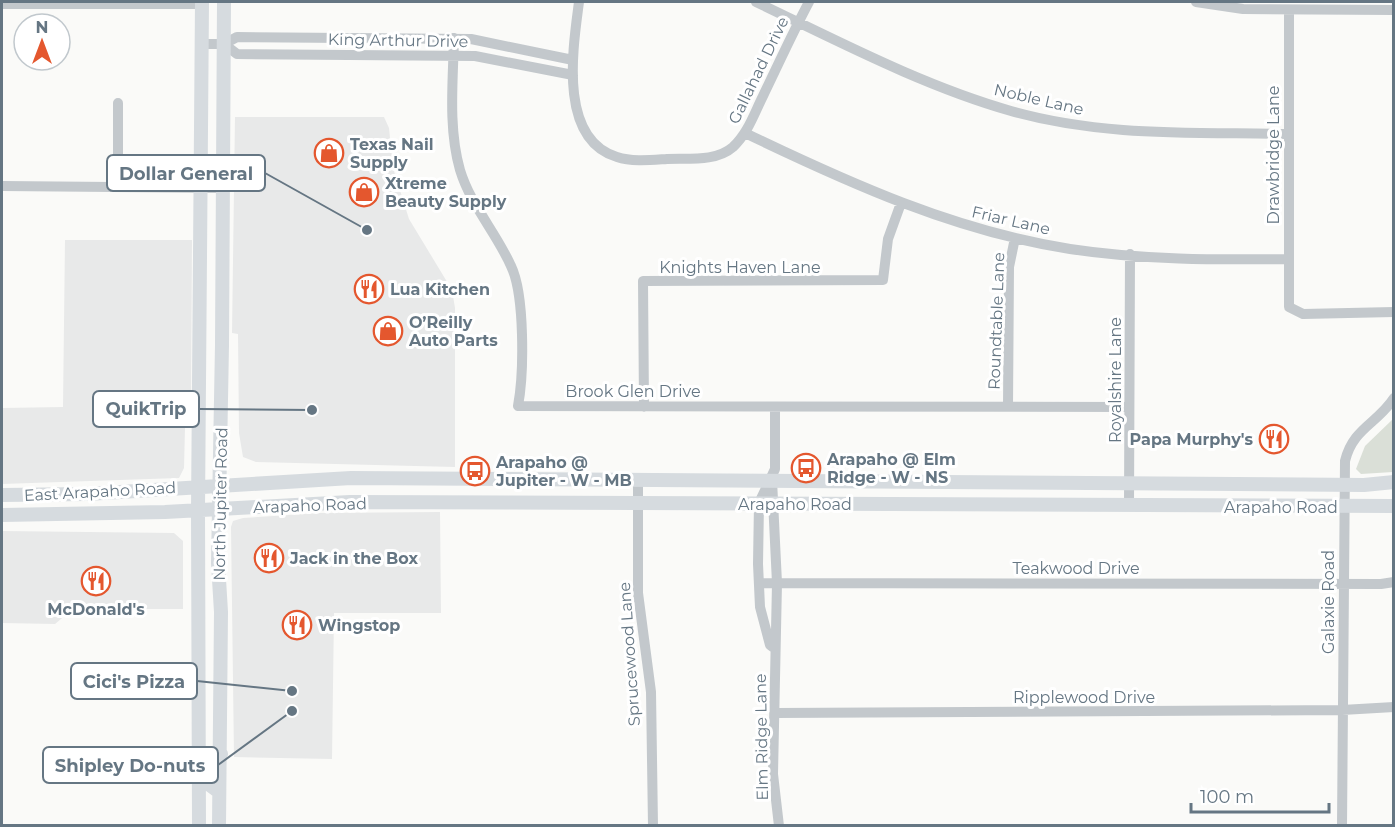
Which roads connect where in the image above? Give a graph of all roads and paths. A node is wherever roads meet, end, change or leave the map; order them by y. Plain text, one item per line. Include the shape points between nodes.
1 (224, 2) edge
2 (579, 2) edge
3 (756, 2) edge
4 (809, 2) edge
5 (1196, 2) edge
6 (202, 3) edge
7 (2, 4) edge
8 (1289, 10) junction
9 (1394, 10) edge
10 (799, 22) junction
11 (454, 38) junction
12 (201, 44) junction
13 (224, 44) junction
14 (454, 55) junction
15 (573, 60) junction
16 (573, 75) junction
17 (118, 103) dead end
18 (745, 133) junction
19 (1287, 134) junction
20 (2, 186) edge
21 (118, 186) junction
22 (202, 187) junction
23 (223, 188) junction
24 (901, 203) junction
25 (1015, 238) junction
26 (1130, 254) junction
27 (1288, 259) junction
28 (1394, 312) edge
29 (201, 345) junction
30 (222, 345) junction
31 (1394, 398) edge
32 (775, 406) junction
33 (1008, 406) junction
34 (644, 407) junction
35 (1129, 407) junction
36 (458, 480) junction
37 (638, 480) junction
38 (772, 480) junction
39 (1129, 482) junction
40 (1394, 482) edge
41 (220, 484) junction
42 (1344, 484) junction
43 (199, 485) junction
44 (2, 495) edge
45 (459, 502) junction
46 (638, 502) junction
47 (759, 503) junction
48 (775, 503) junction
49 (1129, 506) junction
50 (1394, 506) edge
51 (1343, 507) junction
52 (219, 509) junction
53 (198, 510) junction
54 (2, 515) edge
55 (1394, 582) edge
56 (759, 583) junction
57 (777, 583) junction
58 (1343, 583) junction
59 (774, 648) junction
60 (198, 663) junction
61 (220, 664) junction
62 (1394, 707) edge
63 (1342, 710) junction
64 (774, 713) junction
65 (221, 754) junction
66 (198, 771) junction
67 (219, 792) junction
68 (198, 825) edge
69 (219, 825) edge
70 (653, 825) edge
71 (779, 825) edge
72 (1342, 825) edge

1 - 13 main road, North Jupiter Road
2 - 15 street, Gallahad Drive
3 - 10 street, Noble Lane
4 - 10 street, Gallahad Drive
5 - 8 street
6 - 7 street
6 - 12 main road, North Jupiter Road
8 - 9 street
8 - 19 street, Drawbridge Lane
10 - 18 street, Gallahad Drive
10 - 19 street, Noble Lane via 927,80 1012,111 1131,131
11 - 13 street, King Arthur Drive via 237,37
11 - 14 street, Brook Glen Drive
11 - 15 street, King Arthur Drive
12 - 13 street, King Arthur Drive
12 - 22 main road, North Jupiter Road
13 - 14 street, King Arthur Drive via 237,54
13 - 23 main road, North Jupiter Road
14 - 16 street, King Arthur Drive via 508,61
14 - 34 street, Brook Glen Drive via 456,155 472,200 505,253 517,287 518,406
15 - 16 street, Gallahad Drive
16 - 18 street, Gallahad Drive via 580,123 598,146 619,158 714,157 725,153
17 - 21 street
18 - 24 street, Friar Lane
19 - 27 street, Drawbridge Lane
20 - 21 street
21 - 22 street
22 - 23 street
22 - 29 main road, North Jupiter Road
23 - 30 main road, North Jupiter Road
24 - 25 street, Friar Lane
24 - 34 street, Knights Haven Lane via 888,239 883,280 643,281
25 - 26 street, Friar Lane via 1071,249
25 - 33 street, Roundtable Lane via 1009,267
26 - 27 street, Friar Lane via 1191,259
26 - 35 street, Royalshire Lane
27 - 28 street, Drawbridge Lane via 1289,308 1303,314
29 - 30 main road
29 - 43 main road, North Jupiter Road
30 - 41 main road, North Jupiter Road
31 - 42 street, Galaxie Road via 1351,443
32 - 33 street, Brook Glen Drive
32 - 34 street, Brook Glen Drive
32 - 38 street, Elm Ridge Lane
33 - 35 street, Brook Glen Drive
35 - 39 street, Royalshire Lane
36 - 37 main road, Arapaho Road
36 - 41 main road, Arapaho Road via 351,478
36 - 45 main road
37 - 38 main road, Arapaho Road
37 - 46 street, Sprucewood Lane
38 - 39 main road, Arapaho Road
38 - 47 street, Elm Ridge Lane
38 - 48 street, Elm Ridge Lane
39 - 42 main road, Arapaho Road
39 - 49 street, Royalshire Lane
40 - 42 main road, Arapaho Road
41 - 43 main road, Arapaho Road
41 - 52 main road, North Jupiter Road
42 - 51 street, Galaxie Road
43 - 44 main road, East Arapaho Road via 87,494
43 - 53 main road, North Jupiter Road
45 - 46 main road, Arapaho Road
45 - 52 main road, Arapaho Road via 350,502
46 - 47 main road, Arapaho Road
46 - 70 street, Sprucewood Lane via 638,593 651,692
47 - 48 main road, Arapaho Road
47 - 56 street, Elm Ridge Lane
48 - 49 main road, Arapaho Road
48 - 57 street, Elm Ridge Lane
49 - 51 main road, Arapaho Road
50 - 51 main road, Arapaho Road
51 - 58 street, Galaxie Road
52 - 53 main road, Arapaho Road
52 - 61 main road, North Jupiter Road
53 - 54 main road, East Arapaho Road
53 - 60 main road, North Jupiter Road
55 - 58 street, Teakwood Drive
56 - 57 street, Teakwood Drive
56 - 59 street, Elm Ridge Lane via 760,607
57 - 58 street, Teakwood Drive
57 - 59 street, Elm Ridge Lane
58 - 63 street, Galaxie Road
59 - 64 street, Elm Ridge Lane
60 - 61 main road
60 - 66 main road, North Jupiter Road
61 - 65 main road, North Jupiter Road
62 - 63 street, Ripplewood Drive
63 - 64 street, Ripplewood Drive
63 - 72 street, Galaxie Road
64 - 71 street, Elm Ridge Lane via 773,774
65 - 66 main road
65 - 67 main road, North Jupiter Road
66 - 67 main road
66 - 68 main road, North Jupiter Road
67 - 69 main road, North Jupiter Road

